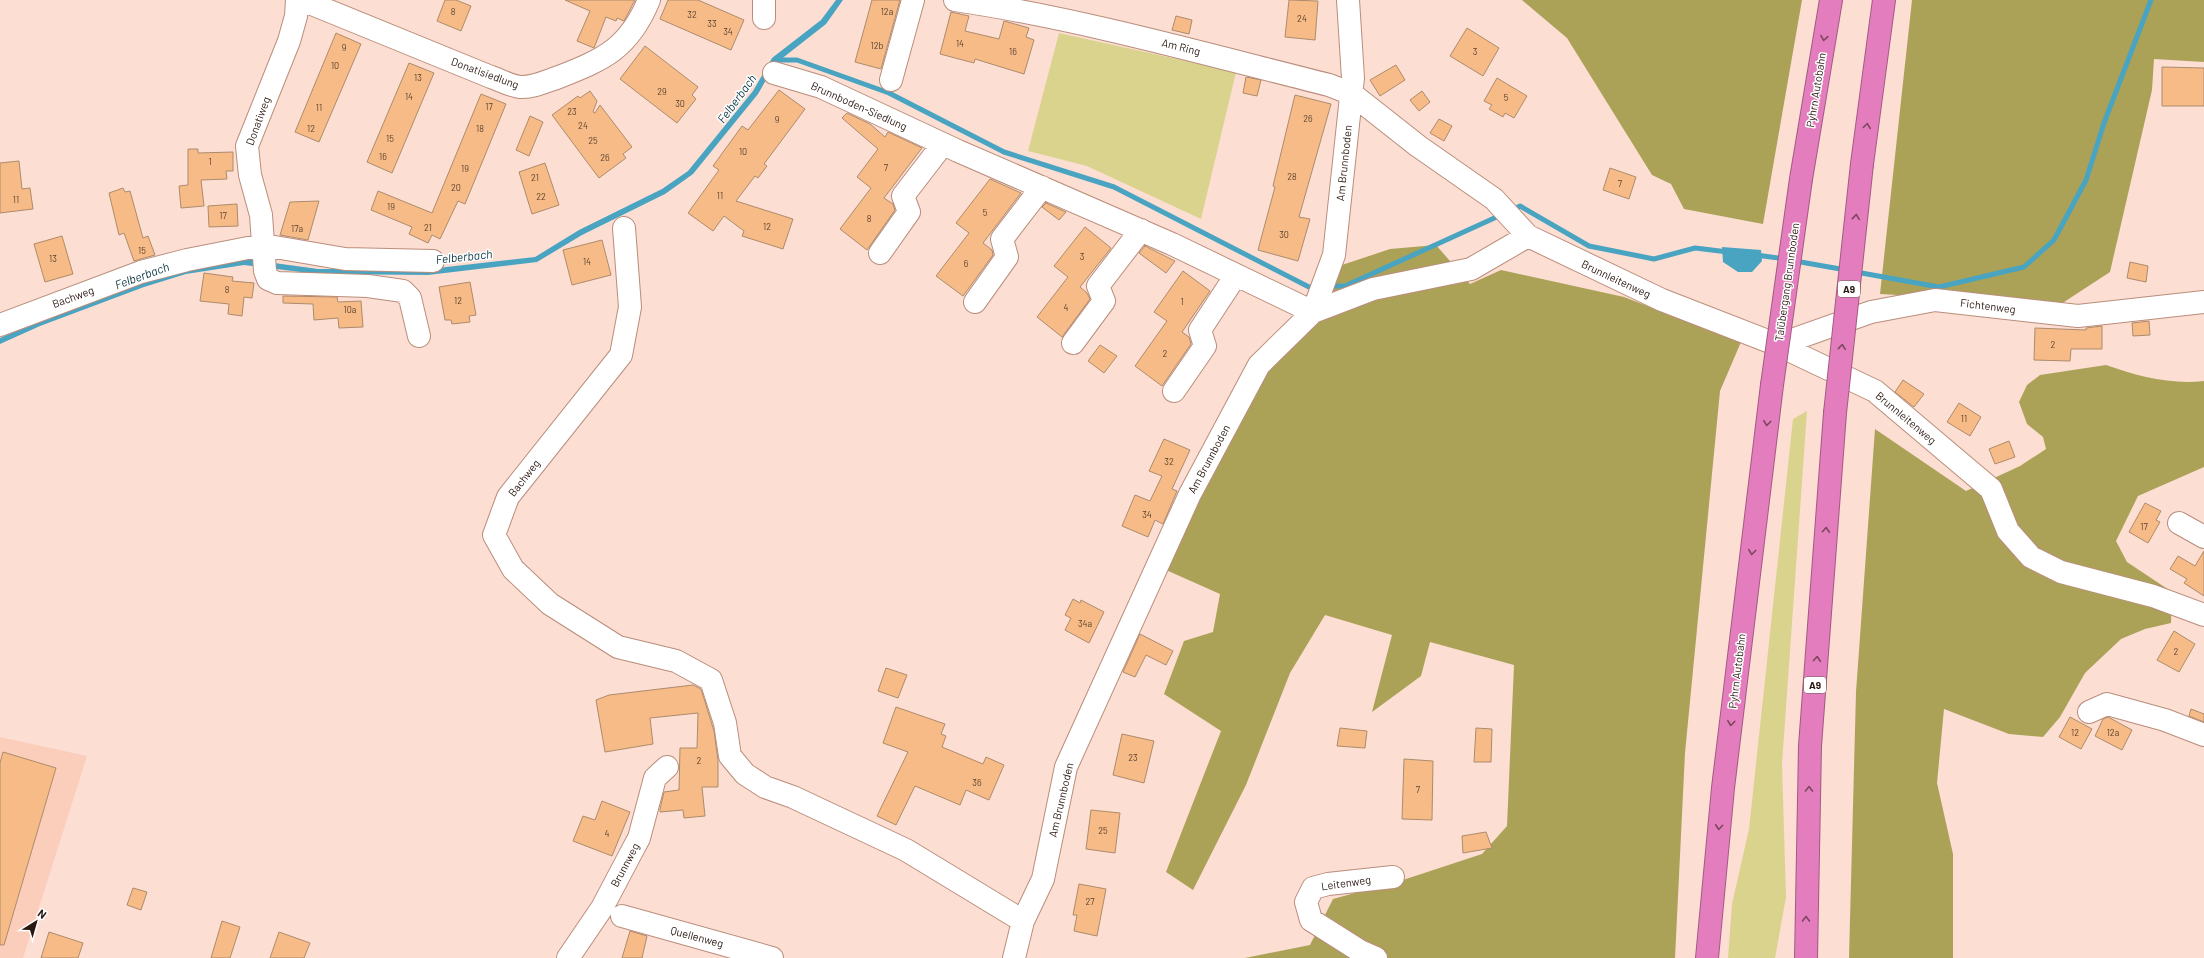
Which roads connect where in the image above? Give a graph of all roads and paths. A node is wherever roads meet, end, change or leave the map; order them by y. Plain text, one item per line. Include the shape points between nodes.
1 (297, 0) edge
2 (648, 0) edge
3 (913, 0) edge
4 (955, 0) edge
5 (1348, 0) edge
6 (1830, 0) edge
7 (1884, 0) edge
8 (1010, 4) edge
9 (774, 73) dead end
10 (891, 80) dead end
11 (1352, 94) junction
12 (943, 144) junction
13 (1801, 179) joint
14 (1042, 187) junction
15 (624, 228) dead end
16 (1521, 229) junction
17 (1141, 230) junction
18 (880, 253) dead end
19 (264, 258) junction
20 (433, 261) dead end
21 (1236, 275) junction
22 (975, 302) dead end
23 (2204, 302) edge
24 (1316, 305) junction
25 (0, 325) edge
26 (419, 336) dead end
27 (1073, 343) dead end
28 (1778, 345) junction
29 (1772, 385) joint
30 (1174, 390) dead end
31 (2179, 522) dead end
32 (2204, 537) edge
33 (2204, 615) edge
34 (2089, 712) dead end
35 (2204, 735) edge
36 (667, 767) dead end
37 (1393, 877) dead end
38 (622, 916) dead end
39 (1023, 921) junction
40 (568, 958) edge
41 (772, 958) edge
42 (1014, 958) edge
43 (1376, 958) edge
44 (1707, 958) edge
45 (1806, 958) edge

1 - 2 street, Donatisiedlung via 520,87 539,84 605,57 625,41 641,18
1 - 19 street, Donatiweg via 289,41 247,146 250,175 260,215
3 - 10 street
4 - 8 street, Am Ring
5 - 11 street, Am Brunnboden
6 -> 13 highway, Pyhrn Autobahn
45 -> 7 highway, A9, bridge via 1810,746 1835,413 1862,164
8 - 11 street, Am Ring via 1329,85
9 - 12 street, Brunnboden-Siedlung via 821,87
11 - 16 street, Brunnleitenweg via 1418,146 1499,204
11 - 24 street, Am Brunnboden via 1334,255
12 - 14 street, Brunnboden-Siedlung
12 - 18 street via 903,196 909,212
13 - 29 highway, Talübergang Brunnboden, bridge
14 - 17 street, Brunnboden-Siedlung
14 - 22 street via 1002,239 1007,257
15 - 39 street, Bachweg via 630,307 621,355 508,497 494,535 513,569 550,604 618,647 676,661 711,680 725,723 730,756 745,774 765,786 906,850
16 - 24 street via 1471,269 1373,289
16 - 28 street, Brunnleitenweg via 1662,300
17 - 21 street, Brunnboden-Siedlung
17 - 27 street via 1098,286 1104,301
19 - 20 street, Bachweg
19 - 25 street, Bachweg via 187,260 140,272
19 - 26 street via 268,279 277,283 368,286 403,290 410,298
21 - 24 street, Brunnboden-Siedlung
21 - 30 street via 1200,330 1205,346
23 - 28 street, Fichtenweg via 2078,316 1935,300 1871,312
24 - 39 street, Am Brunnboden via 1259,365 1190,494 1066,767 1043,879
28 - 33 street, Brunnleitenweg via 1875,391 1991,489 2008,531 2031,557 2061,572 2153,596
29 -> 44 highway, Pyhrn Autobahn via 1723,788
31 - 32 street
34 - 35 street via 2107,704 2165,720
36 - 40 street, Brunnweg via 655,778 639,838 602,908
37 - 43 street, Leitenweg via 1313,888 1306,902 1311,920 1360,951
38 - 41 street, Quellenweg
39 - 42 street, Am Brunnboden

